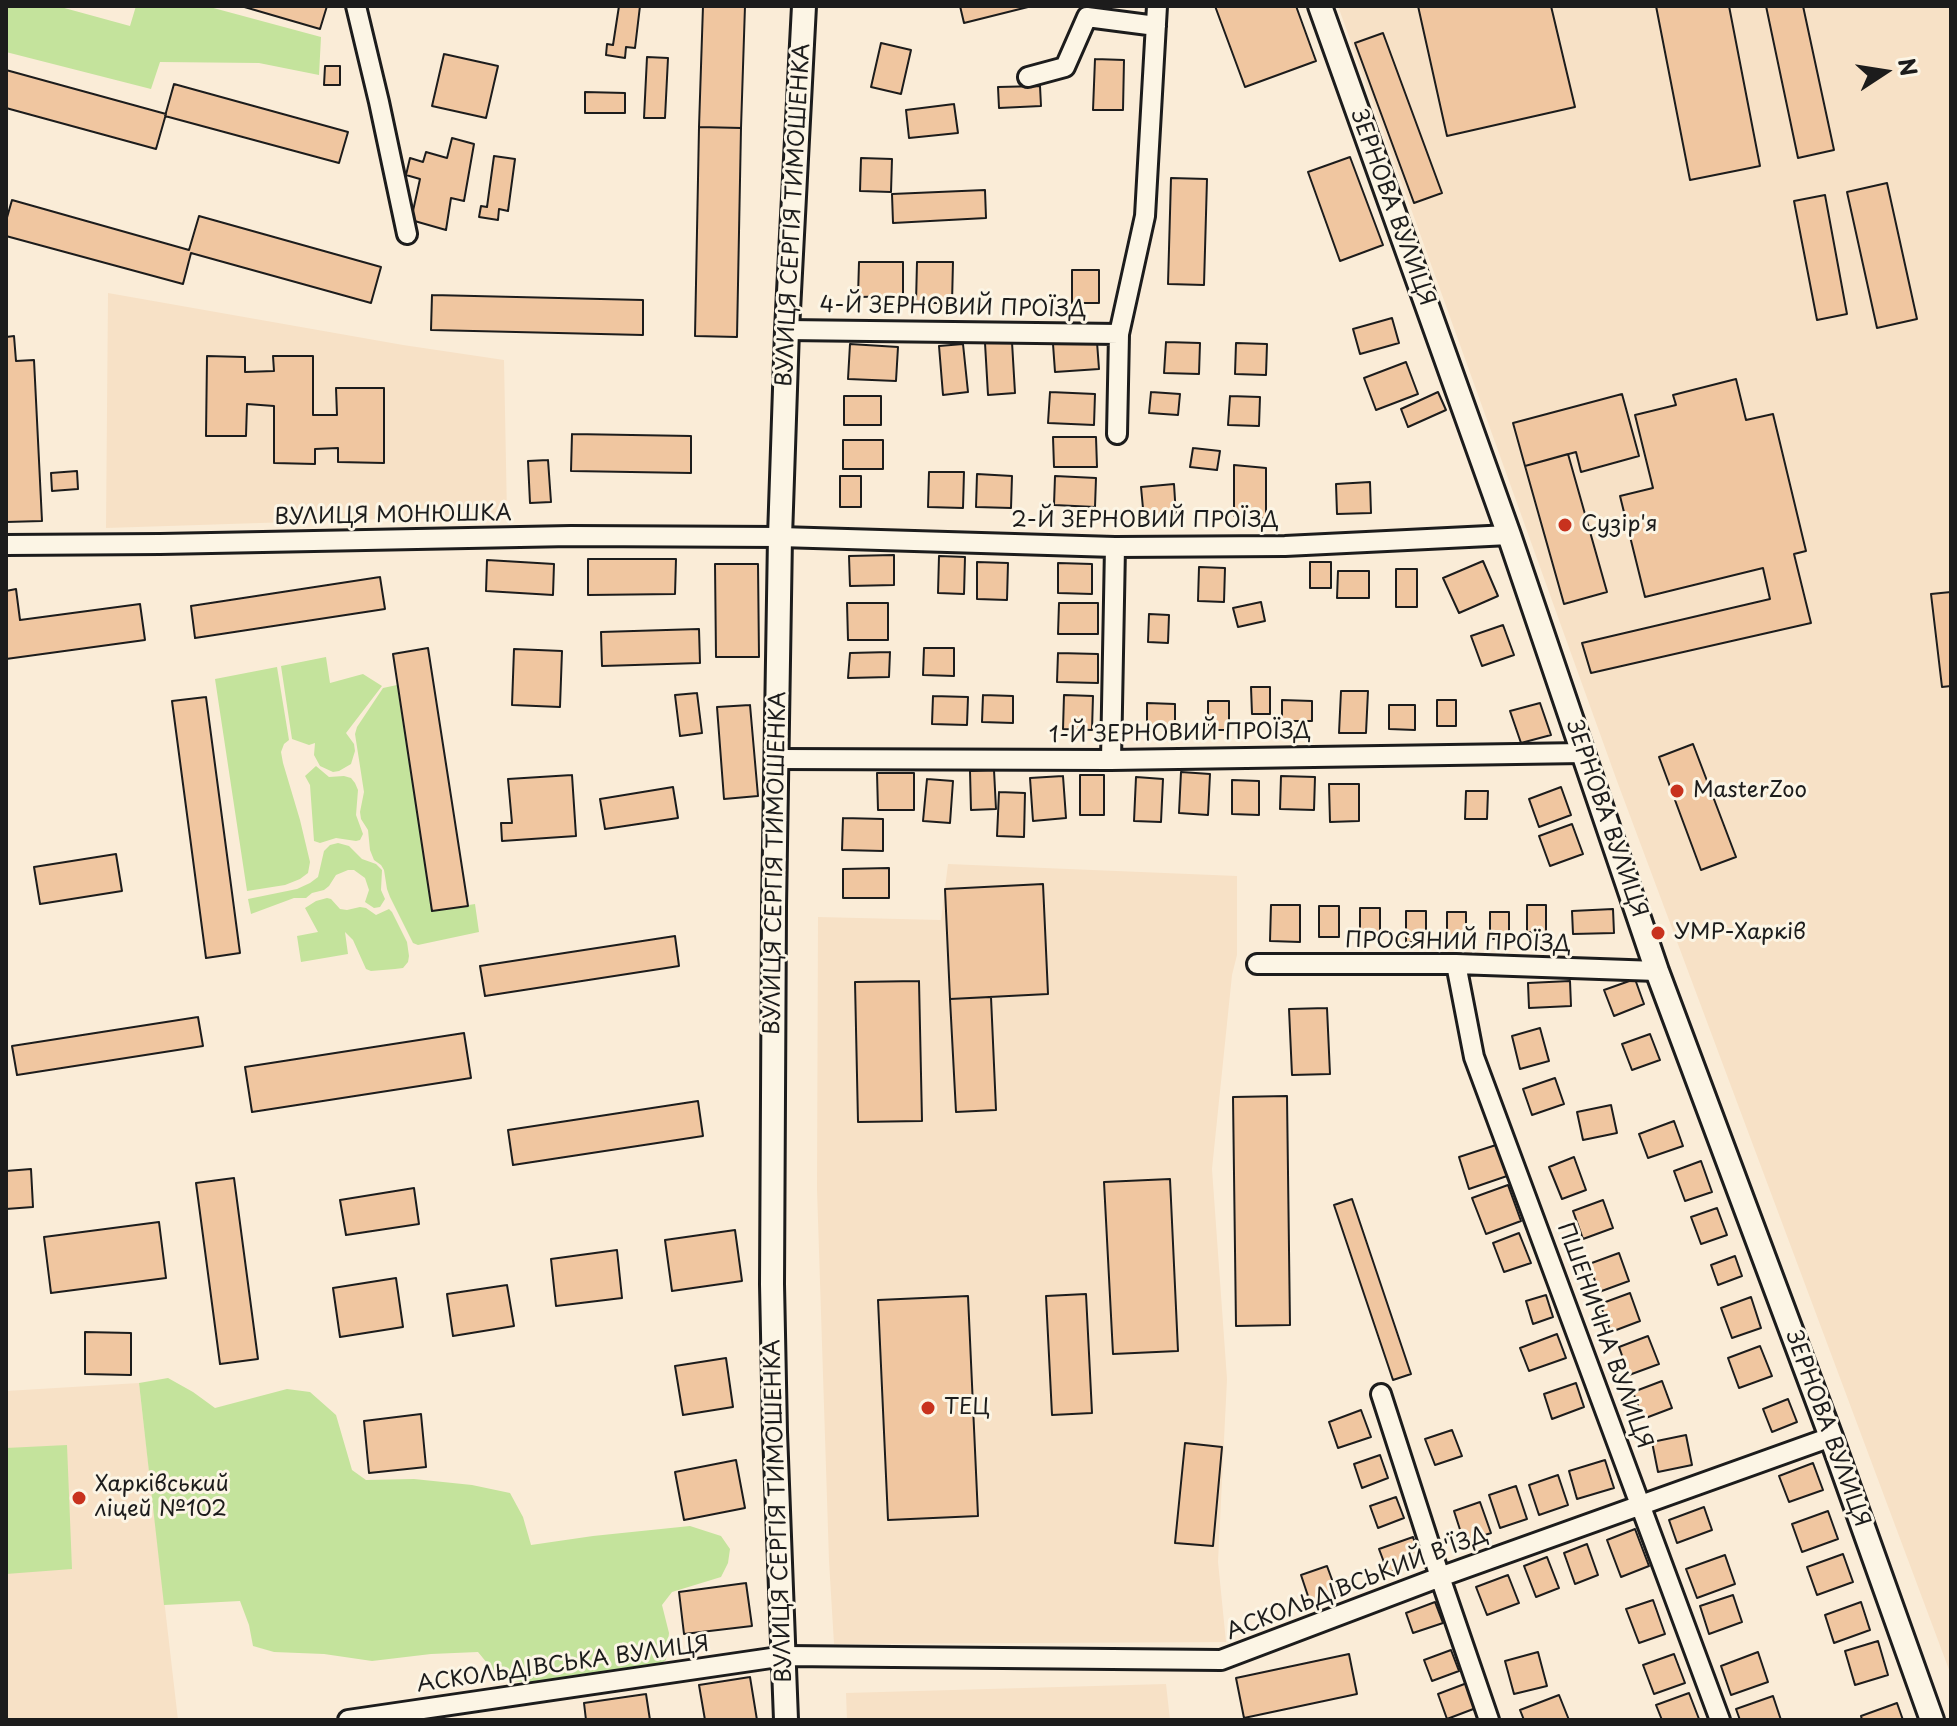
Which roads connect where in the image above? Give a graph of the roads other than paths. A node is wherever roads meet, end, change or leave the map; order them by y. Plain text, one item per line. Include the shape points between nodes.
1 (356, 6) edge
2 (804, 6) edge
3 (1157, 6) edge
4 (1320, 6) edge
5 (1156, 26) junction
6 (1028, 77) dead end
7 (407, 234) dead end
8 (787, 330) junction
9 (1119, 334) junction
10 (1117, 434) dead end
11 (1509, 535) junction
12 (780, 537) junction
13 (6, 545) edge
14 (1115, 547) junction
15 (1584, 753) junction
16 (777, 759) junction
17 (1111, 760) junction
18 (1257, 964) dead end
19 (1456, 964) junction
20 (1657, 971) junction
21 (1381, 1394) dead end
22 (1831, 1437) junction
23 (1641, 1504) junction
24 (1440, 1577) junction
25 (785, 1656) junction
26 (348, 1720) edge
27 (786, 1720) edge
28 (1489, 1720) edge
29 (1720, 1720) edge
30 (1932, 1720) edge

1 - 7 street
2 - 8 street, ВУЛИЦЯ СЕРГІЯ ТИМОШЕНКА
3 - 5 street
4 - 11 street, ЗЕРНОВА ВУЛИЦЯ
5 - 6 street via 1087,17 1065,67
5 - 9 street via 1145,216
8 - 9 street, 4-Й ЗЕРНОВИЙ ПРОЇЗД
8 - 12 street, ВУЛИЦЯ СЕРГІЯ ТИМОШЕНКА
9 - 10 street
11 - 14 street, 2-Й ЗЕРНОВИЙ ПРОЇЗД via 1285,546
11 - 15 street, ЗЕРНОВА ВУЛИЦЯ
12 - 13 street, ВУЛИЦЯ МОНЮШКА
12 - 14 street, 2-Й ЗЕРНОВИЙ ПРОЇЗД
12 - 16 street, ВУЛИЦЯ СЕРГІЯ ТИМОШЕНКА
14 - 17 street
15 - 17 street, 1-Й ЗЕРНОВИЙ ПРОЇЗД
15 - 20 street, ЗЕРНОВА ВУЛИЦЯ
16 - 17 street, 1-Й ЗЕРНОВИЙ ПРОЇЗД
16 - 25 street, ВУЛИЦЯ СЕРГІЯ ТИМОШЕНКА via 772,1284
18 - 19 street, ПРОСЯНИЙ ПРОЇЗД
19 - 20 street, ПРОСЯНИЙ ПРОЇЗД
19 - 23 street, ПШЕНИЧНА ВУЛИЦЯ via 1474,1057
20 - 22 street, ЗЕРНОВА ВУЛИЦЯ
21 - 24 street
22 - 23 street, АСКОЛЬДІВСЬКИЙ В'ЇЗД
22 - 30 street, ЗЕРНОВА ВУЛИЦЯ
23 - 24 street, АСКОЛЬДІВСЬКИЙ В'ЇЗД
23 - 29 street, ПШЕНИЧНА ВУЛИЦЯ
24 - 25 street, АСКОЛЬДІВСЬКИЙ В'ЇЗД via 1221,1660
24 - 28 street
25 - 26 street, АСКОЛЬДІВСЬКА ВУЛИЦЯ
25 - 27 street, ВУЛИЦЯ СЕРГІЯ ТИМОШЕНКА

